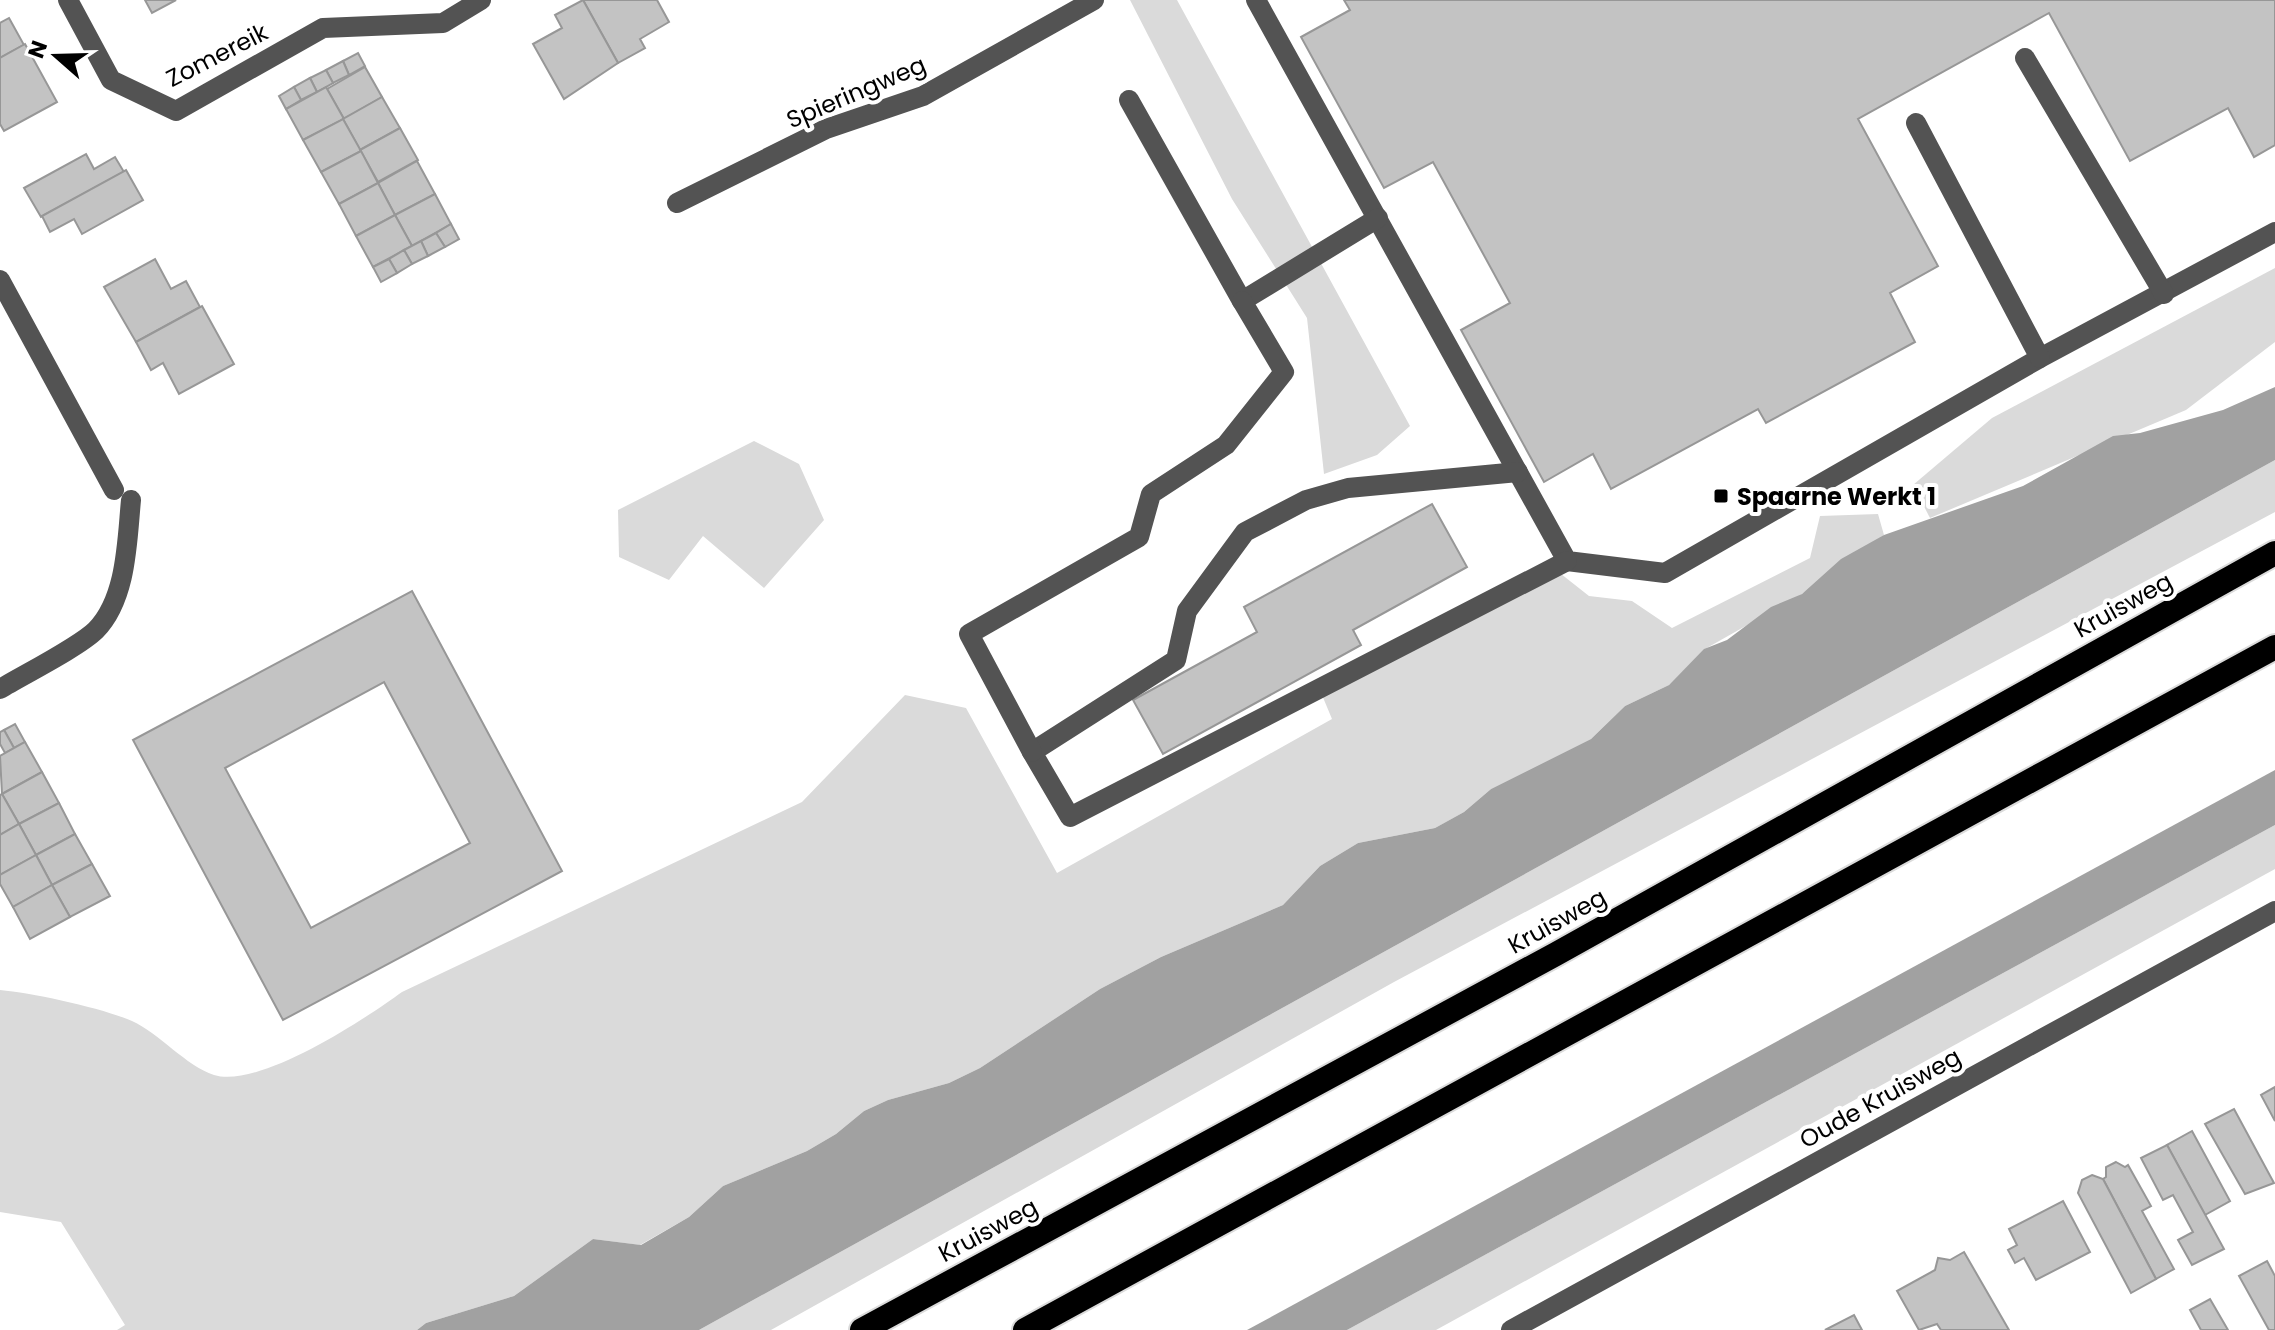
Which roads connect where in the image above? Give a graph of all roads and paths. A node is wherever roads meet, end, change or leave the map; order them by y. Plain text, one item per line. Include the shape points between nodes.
1 (68, 0) edge
2 (481, 0) edge
3 (1094, 0) edge
4 (1256, 0) edge
5 (2025, 58) dead end
6 (1129, 100) dead end
7 (1916, 123) dead end
8 (677, 203) dead end
9 (1378, 218) junction
10 (2275, 232) edge
11 (0, 280) edge
12 (2164, 294) junction
13 (1242, 301) junction
14 (2040, 358) junction
15 (1518, 472) junction
16 (2275, 553) edge
17 (1567, 561) junction
18 (2275, 647) edge
19 (0, 689) edge
20 (1032, 752) junction
21 (2275, 911) edge
22 (862, 1330) edge
23 (1025, 1330) edge
24 (1511, 1330) edge

1 - 2 street, Zomereik via 111,80 176,111 323,28 443,23
3 - 8 street, Spieringweg via 923,96 826,129
4 - 9 street
5 - 12 street
6 - 13 street
7 - 14 street
9 - 13 street
9 - 15 street
10 - 12 street
11 - 19 street via 122,495 124,566 112,604 95,631
12 - 14 street
13 - 20 street via 1284,372 1226,445 1151,494 1139,537 969,634
14 - 17 street via 1665,573
15 - 17 street
15 - 20 street via 1348,488 1306,500 1245,532 1187,611 1176,660
16 - 22 highway, Kruisweg via 1556,954
17 - 20 street via 1070,817
18 - 23 highway
21 - 24 street, Oude Kruisweg

